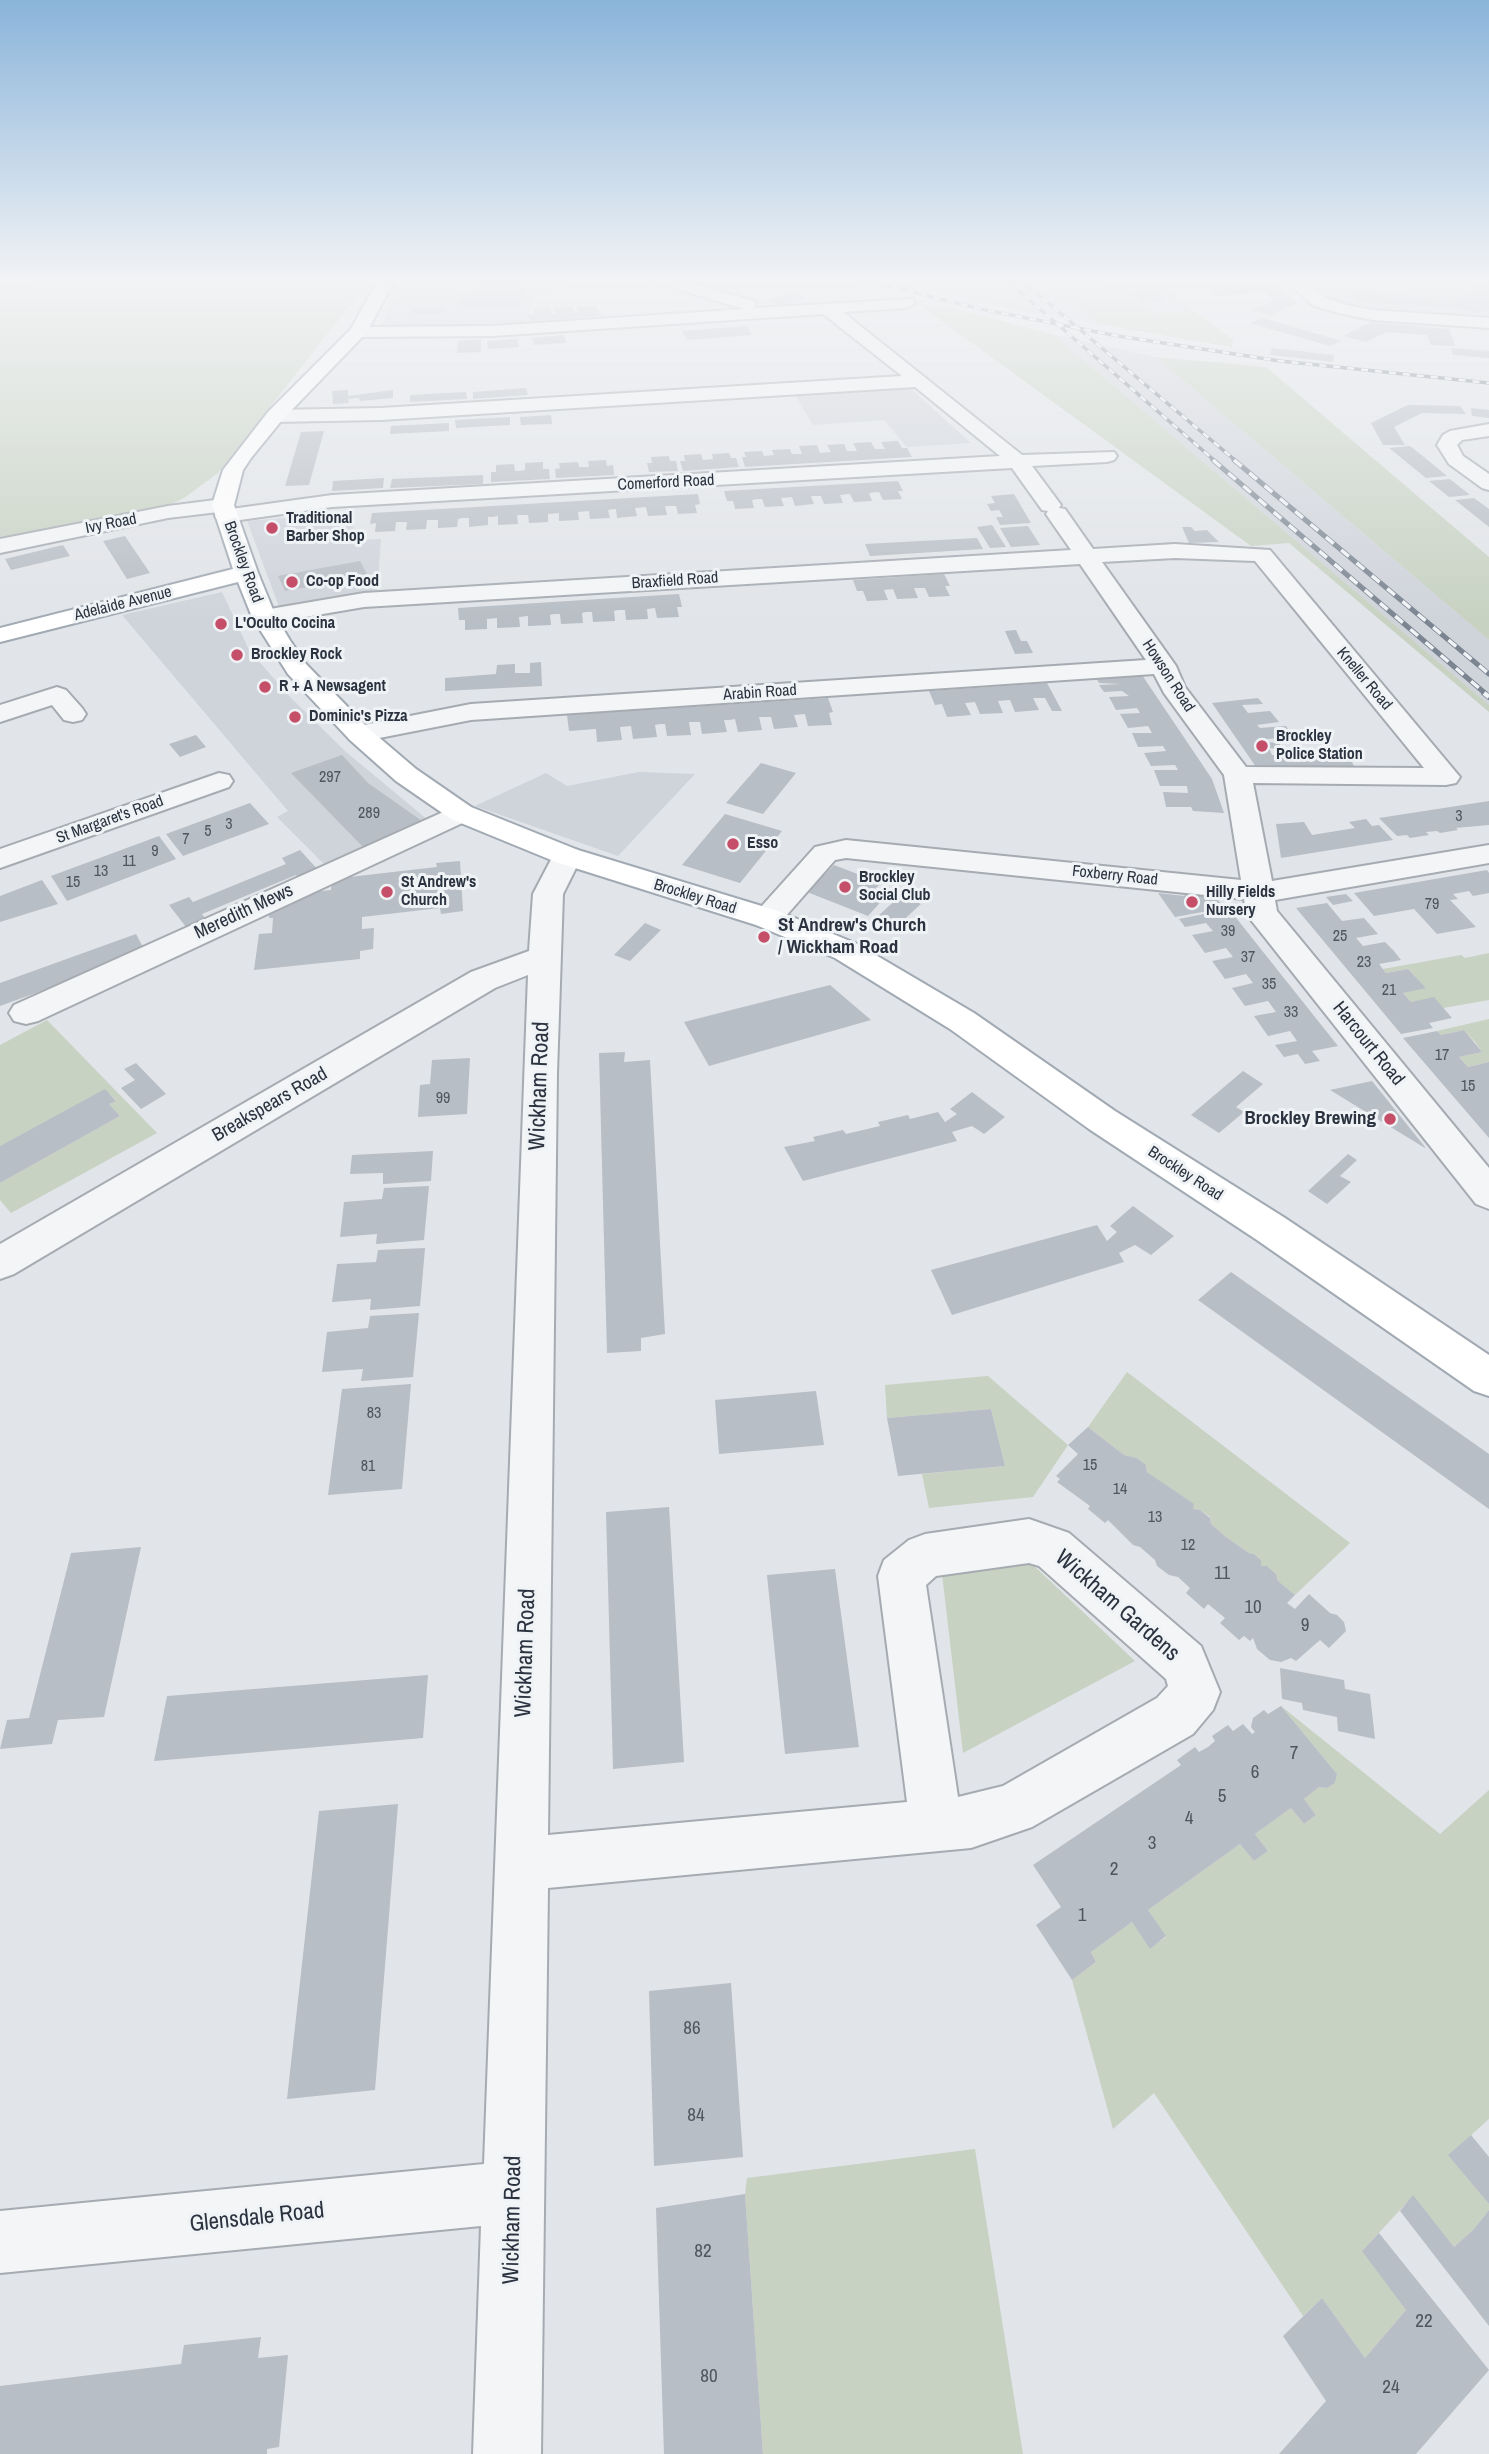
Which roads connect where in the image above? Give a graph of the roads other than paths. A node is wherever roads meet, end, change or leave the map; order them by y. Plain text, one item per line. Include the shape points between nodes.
1 (299, 392) edge
2 (747, 392) edge
3 (932, 392) edge
4 (275, 416) junction
5 (1489, 430) edge
6 (1107, 456) dead end
7 (1019, 463) junction
8 (1489, 484) edge
9 (225, 510) junction
10 (0, 546) edge
11 (1088, 556) junction
12 (246, 573) junction
13 (264, 617) junction
14 (0, 635) edge
15 (1163, 666) junction
16 (0, 714) edge
17 (73, 714) dead end
18 (359, 734) junction
19 (1238, 775) junction
20 (219, 781) dead end
21 (461, 813) junction
22 (1489, 855) edge
23 (567, 856) junction
24 (0, 859) edge
25 (1259, 891) junction
26 (767, 918) junction
27 (545, 957) junction
28 (26, 1013) dead end
29 (1489, 1194) edge
30 (0, 1263) edge
31 (1489, 1378) edge
32 (936, 1826) junction
33 (521, 1864) junction
34 (514, 2192) junction
35 (0, 2242) edge
36 (507, 2454) edge

1 - 4 main road, Brockley Road
2 - 4 street
3 - 7 street, Howson Road
4 - 9 main road, Brockley Road via 233,470
5 - 8 street via 1457,435 1447,445 1456,460
6 - 7 street, Comerford Road
7 - 9 street, Comerford Road
7 - 11 street, Howson Road
9 - 10 street, Ivy Road via 168,512
9 - 12 main road, Brockley Road
11 - 13 street, Braxfield Road via 364,600
11 - 15 street, Howson Road
11 - 19 street, Kneller Road via 1175,551 1262,555 1446,777
12 - 13 main road, Brockley Road
12 - 14 main road, Adelaide Avenue
13 - 18 main road, Brockley Road via 297,669
15 - 18 street, Arabin Road via 471,712
15 - 19 street, Howson Road via 1173,688
16 - 17 street via 57,695
18 - 21 main road, Brockley Road via 406,775
19 - 25 street, Howson Road
20 - 24 street, St Margaret's Road
21 - 23 main road, Brockley Road
21 - 28 street, Meredith Mews
22 - 25 street, Foxberry Road
23 - 26 main road, Brockley Road
23 - 27 street, Wickham Road via 548,894
25 - 26 street, Foxberry Road via 846,849 825,853
25 - 29 street, Harcourt Road via 1262,914
26 - 31 main road, Brockley Road via 846,951 952,1014 1102,1120
27 - 30 street, Breakspears Road via 484,980
27 - 33 street, Wickham Road
32 - 32 street, Wickham Gardens via 901,1576 925,1556 1029,1541 1053,1548 1184,1663 1195,1692 1174,1716 1014,1809 971,1822
32 - 33 street, Wickham Gardens
33 - 34 street, Wickham Road
34 - 35 street, Glensdale Road
34 - 36 street, Wickham Road

